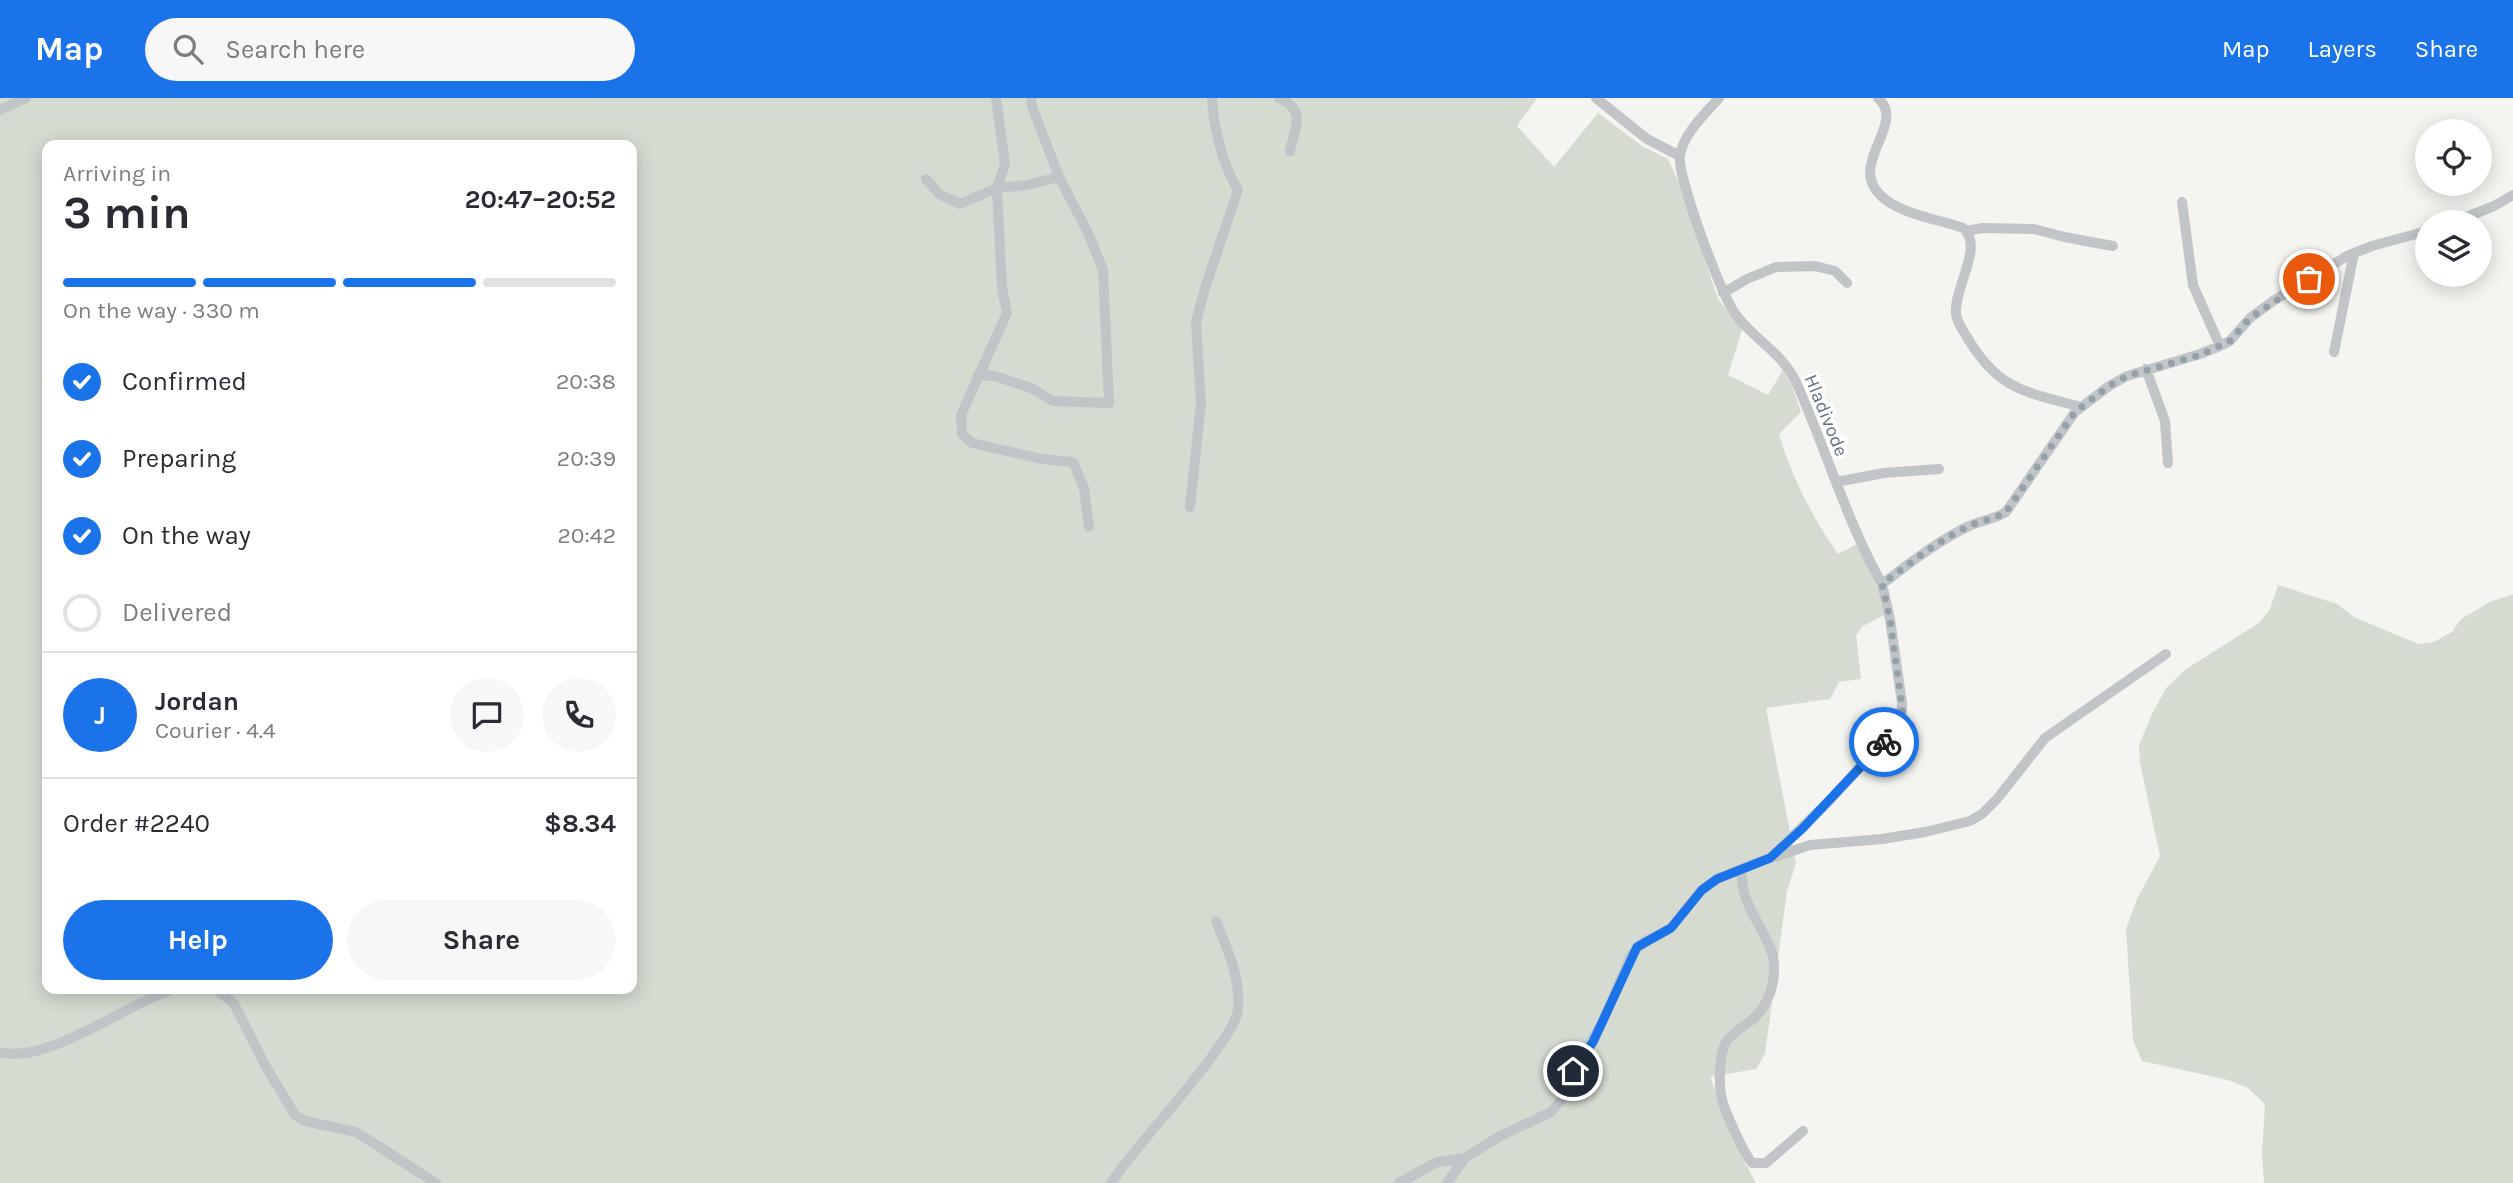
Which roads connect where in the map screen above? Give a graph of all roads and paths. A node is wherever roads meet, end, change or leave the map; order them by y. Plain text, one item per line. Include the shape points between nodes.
1 (26, 98) edge
2 (996, 98) edge
3 (1031, 98) edge
4 (1212, 98) edge
5 (1279, 98) edge
6 (1596, 98) edge
7 (1719, 98) edge
8 (1878, 98) edge
9 (0, 110) edge
10 (1290, 151) dead end
11 (1680, 156) junction
12 (1059, 177) junction
13 (926, 179) dead end
14 (997, 188) junction
15 (2513, 195) edge
16 (2182, 202) dead end
17 (2484, 210) edge
18 (1966, 230) junction
19 (2415, 235) edge
20 (2113, 246) dead end
21 (2354, 253) junction
22 (1847, 284) dead end
23 (1723, 293) junction
24 (2220, 346) junction
25 (2334, 352) dead end
26 (2146, 369) junction
27 (978, 375) junction
28 (2081, 407) junction
29 (2168, 463) dead end
30 (1939, 469) dead end
31 (1836, 482) junction
32 (1190, 507) dead end
33 (1089, 527) dead end
34 (1882, 584) junction
35 (2166, 654) dead end
36 (1770, 858) junction
37 (1741, 870) junction
38 (1216, 921) dead end
39 (157, 994) edge
40 (222, 994) edge
41 (0, 1052) edge
42 (1802, 1131) dead end
43 (1465, 1158) junction
44 (436, 1183) edge
45 (1111, 1183) edge
46 (1399, 1183) edge
47 (1447, 1183) edge

1 - 9 street
2 - 14 street via 1005,164
3 - 12 street
4 - 32 street via 1212,117 1238,190 1196,323 1201,403
5 - 10 street via 1296,108
6 - 11 street via 1647,139
7 - 11 street via 1690,133
8 - 18 street via 1886,104 1888,114 1870,165 1872,185 1894,205
11 - 23 street, Hladivode
12 - 14 street
12 - 27 street via 1103,270 1110,403 1053,401 1031,388
13 - 14 street via 939,194 960,204
14 - 27 street via 1007,313
15 - 17 street
16 - 24 street via 2193,285
18 - 20 street via 2034,229
18 - 28 street via 1971,241 1955,312 1977,353 1991,371 2019,389
19 - 21 street
21 - 24 street via 2273,301
21 - 25 street
22 - 23 street via 1835,271 1815,266 1776,267
23 - 31 street, Hladivode via 1734,313 1795,379
24 - 26 street
26 - 28 street via 2109,386
26 - 29 street via 2165,421
27 - 33 street via 961,415 966,440 1073,462 1084,488
28 - 34 street via 2006,512 1945,539
30 - 31 street
31 - 34 street, Hladivode
34 - 36 street, Hladivode via 1902,703 1901,723
35 - 36 street via 2045,738 1997,799 1970,821 1882,839 1810,845
36 - 37 street, Hladivode
37 - 42 street via 1744,900 1771,951 1774,971 1763,1006 1726,1044 1721,1095 1752,1163 1766,1163
37 - 43 street, Hladivode via 1702,890 1671,928 1637,947 1558,1106
38 - 45 street via 1231,959 1238,1011 1204,1067
39 - 41 street via 106,1022 34,1052
40 - 44 street via 234,1004 295,1115 356,1132
43 - 46 street via 1437,1162
43 - 47 street

